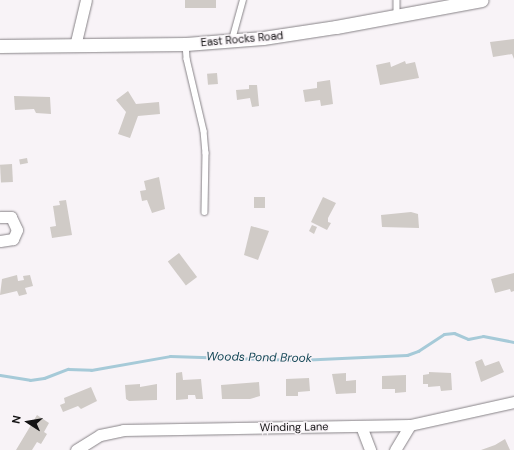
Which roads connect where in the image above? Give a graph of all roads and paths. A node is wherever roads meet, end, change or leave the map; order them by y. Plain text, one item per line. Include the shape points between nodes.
1 (86, 0) edge
2 (243, 0) edge
3 (397, 0) edge
4 (482, 0) edge
5 (397, 16) junction
6 (232, 41) junction
7 (186, 44) junction
8 (0, 46) edge
9 (75, 46) junction
10 (205, 212) dead end
11 (0, 217) edge
12 (0, 241) edge
13 (514, 402) edge
14 (410, 425) junction
15 (361, 426) junction
16 (76, 450) edge
17 (370, 450) edge
18 (395, 450) edge

1 - 9 street
2 - 6 lane
3 - 5 lane
4 - 5 street, East Rocks Road
5 - 6 street, East Rocks Road via 295,34
6 - 7 street, East Rocks Road
7 - 9 street, East Rocks Road
7 - 10 lane via 187,59 204,131
8 - 9 street, East Rocks Road
11 - 12 street via 11,217 17,230 12,238
13 - 14 street, Winding Lane
14 - 15 street, Winding Lane
14 - 18 street
15 - 16 street, Winding Lane via 123,430 100,435
15 - 17 street

